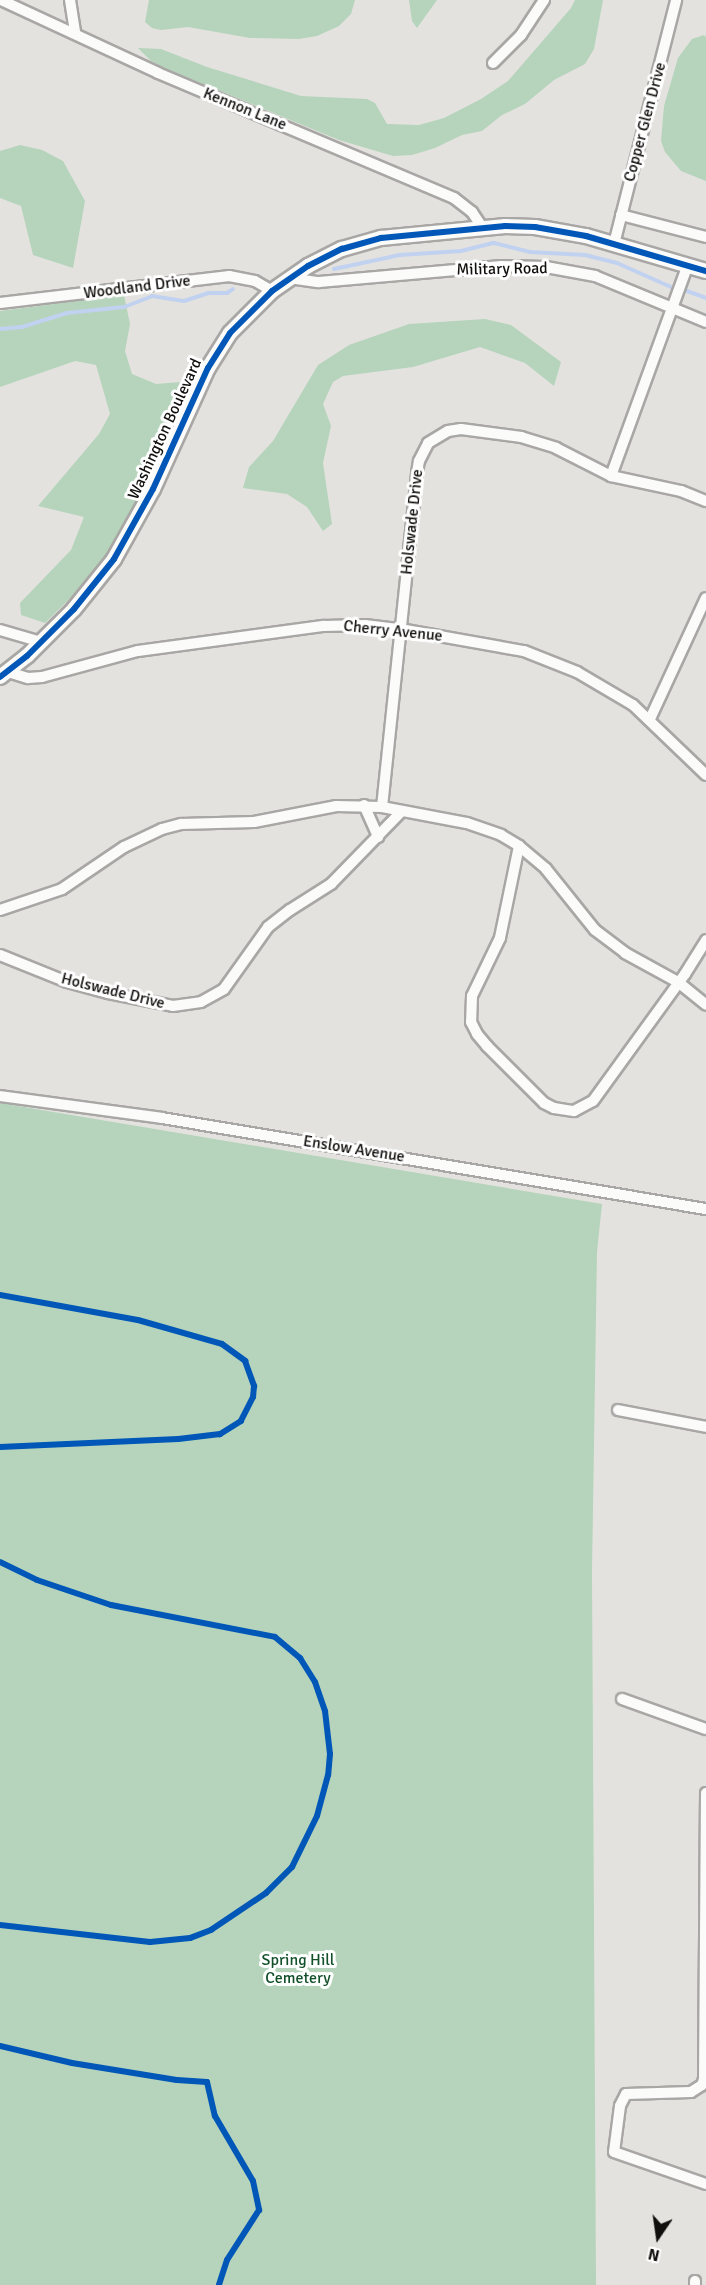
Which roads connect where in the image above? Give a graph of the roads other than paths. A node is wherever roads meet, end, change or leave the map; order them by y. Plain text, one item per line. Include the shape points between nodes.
1 (1, 0) edge
2 (70, 0) edge
3 (544, 0) edge
4 (676, 0) edge
5 (75, 33) junction
6 (493, 63) dead end
7 (621, 215) junction
8 (482, 227) junction
9 (706, 237) edge
10 (614, 244) junction
11 (688, 265) junction
12 (706, 271) edge
13 (289, 278) junction
14 (272, 291) junction
15 (0, 303) edge
16 (672, 309) junction
17 (706, 322) edge
18 (611, 476) junction
19 (706, 501) edge
20 (706, 598) edge
21 (400, 629) junction
22 (0, 630) edge
23 (41, 642) junction
24 (4, 674) edge
25 (650, 718) junction
26 (706, 775) edge
27 (364, 805) junction
28 (382, 807) junction
29 (402, 811) junction
30 (378, 837) junction
31 (519, 846) junction
32 (0, 910) edge
33 (706, 940) edge
34 (0, 955) edge
35 (678, 982) junction
36 (706, 1005) edge
37 (0, 1096) edge
38 (706, 1209) edge
39 (618, 1410) dead end
40 (706, 1427) edge
41 (622, 1699) dead end
42 (706, 1728) edge
43 (706, 1793) edge
44 (706, 1824) edge
45 (705, 2004) edge
46 (706, 2184) edge

1 - 5 street, Kennon Lane
2 - 5 street
3 - 6 street via 521,35
4 - 7 street, Copper Glen Drive
5 - 8 street, Kennon Lane via 158,73 454,198 472,212
7 - 9 street
7 - 10 street, Copper Glen Drive
8 - 10 street, Washington Boulevard via 535,227
8 - 13 street, Washington Boulevard via 361,243
10 - 11 street, Washington Boulevard
11 - 12 street, Washington Boulevard
11 - 16 street
13 - 14 street, Washington Boulevard
13 - 16 street, Military Road via 320,282 489,267 546,267 595,276
14 - 15 street, Woodland Drive via 255,281 229,276
14 - 23 street, Washington Boulevard via 230,333 208,368 153,489 114,559
16 - 17 street, Military Road
16 - 18 street
18 - 19 street, Holswade Drive via 681,491
18 - 21 street, Holswade Drive via 556,448 521,437 461,429 437,435 428,442 419,461
20 - 25 street
21 - 24 street, Cherry Avenue via 324,626 138,651 42,677
21 - 25 street, Cherry Avenue via 547,658 609,689
21 - 28 street, Holswade Drive
22 - 23 street
23 - 24 street, Washington Boulevard
25 - 26 street, Cherry Avenue
27 - 28 street
27 - 30 street
27 - 32 street via 320,808 254,822 181,824 162,829 124,847 62,889
28 - 29 street
29 - 30 street, Holswade Drive
29 - 31 street via 485,828
30 - 34 street, Holswade Drive via 331,884 268,927 224,988 201,1002 174,1006 108,993 67,982
31 - 35 street via 546,869 595,930 625,953
31 - 35 street via 500,938 472,996 470,1009 477,1034 544,1103 574,1112 593,1101
33 - 35 street
35 - 36 street
37 - 38 street, Enslow Avenue via 174,1120
39 - 40 street
41 - 42 street
43 - 44 street
44 - 45 street
45 - 46 street via 702,2085 691,2092 626,2094 620,2106 614,2152

